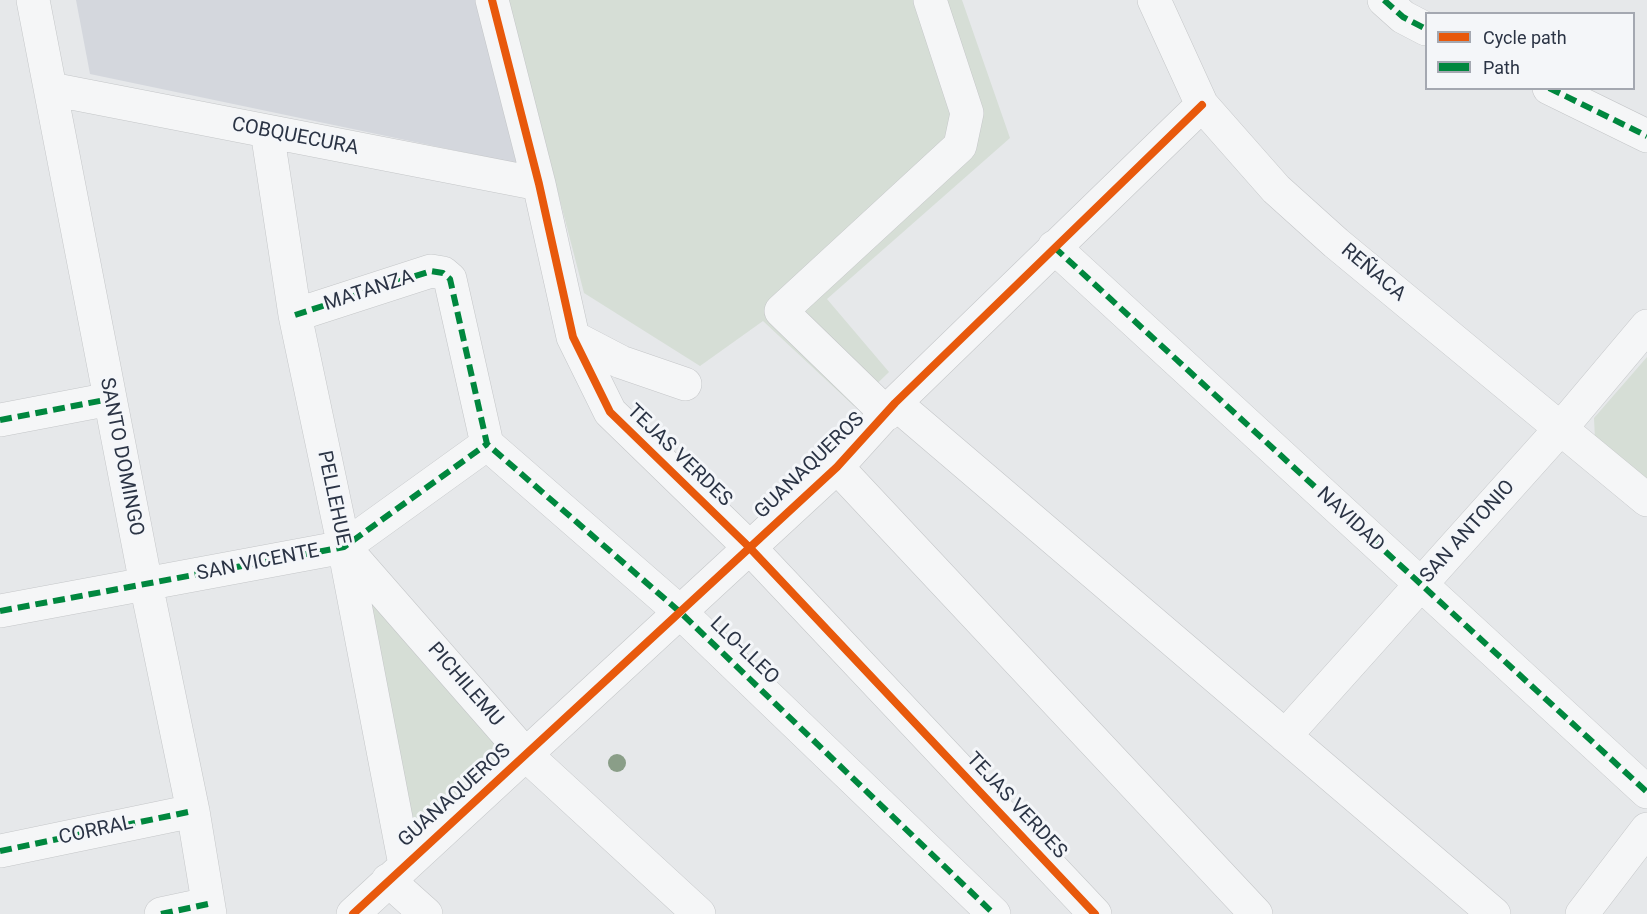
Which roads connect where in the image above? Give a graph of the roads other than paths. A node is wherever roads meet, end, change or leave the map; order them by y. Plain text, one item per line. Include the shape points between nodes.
1 (33, 0) edge
2 (492, 0) edge
3 (930, 0) edge
4 (1154, 0) edge
5 (1384, 0) edge
6 (1425, 28) edge
7 (51, 89) junction
8 (1553, 90) edge
9 (1202, 105) junction
10 (267, 131) junction
11 (1647, 136) edge
12 (538, 184) junction
13 (1054, 247) junction
14 (295, 315) junction
15 (1647, 326) edge
16 (573, 337) junction
17 (685, 384) dead end
18 (110, 399) junction
19 (891, 408) junction
20 (0, 420) edge
21 (1561, 428) junction
22 (487, 444) junction
23 (837, 467) junction
24 (1647, 500) edge
25 (344, 547) junction
26 (749, 547) junction
27 (146, 584) junction
28 (1420, 585) junction
29 (0, 611) edge
30 (680, 612) junction
31 (1286, 736) junction
32 (525, 754) junction
33 (1647, 792) edge
34 (193, 811) junction
35 (1644, 842) edge
36 (0, 851) edge
37 (396, 872) junction
38 (209, 909) edge
39 (161, 914) edge
40 (353, 914) edge
41 (426, 914) edge
42 (699, 914) edge
43 (994, 914) edge
44 (1095, 914) edge
45 (1256, 914) edge
46 (1494, 914) edge
47 (1582, 914) edge

1 - 7 street, SANTO DOMINGO
2 - 12 street, TEJAS VERDES
3 - 19 street via 967,113 960,146 781,311
4 - 9 street, REÑACA
5 - 6 street via 1403,17
7 - 10 street, COBQUECURA
7 - 18 street, SANTO DOMINGO
8 - 11 street
9 - 13 street, GUANAQUEROS
9 - 21 street, REÑACA via 1276,189 1336,243
10 - 12 street, COBQUECURA
10 - 14 street, PELLEHUE
12 - 16 street, TEJAS VERDES
13 - 19 street, GUANAQUEROS
13 - 28 street, NAVIDAD
14 - 22 street, MATANZA via 430,271 443,273 450,279
14 - 25 street, PELLEHUE
15 - 21 street, SAN ANTONIO
16 - 17 street via 621,362
16 - 26 street, TEJAS VERDES via 610,411
18 - 20 street
18 - 27 street, SANTO DOMINGO
19 - 23 street, GUANAQUEROS
19 - 31 street
21 - 24 street, REÑACA
21 - 28 street, SAN ANTONIO
22 - 25 street, SAN VICENTE
22 - 30 street, LLO-LLEO
23 - 26 street, GUANAQUEROS
23 - 45 street
25 - 27 street, SAN VICENTE
25 - 32 street, PICHILEMU
25 - 37 street, PELLEHUE
26 - 30 street, GUANAQUEROS
26 - 44 street, TEJAS VERDES
27 - 29 street, SAN VICENTE
27 - 34 street, SANTO DOMINGO
28 - 31 street, SAN ANTONIO
28 - 33 street, NAVIDAD
30 - 32 street, GUANAQUEROS
30 - 43 street, LLO-LLEO
31 - 46 street
32 - 37 street, GUANAQUEROS
32 - 42 street, PICHILEMU
34 - 36 street, CORRAL
34 - 38 street, SANTO DOMINGO
35 - 47 street
37 - 40 street, GUANAQUEROS
37 - 41 street
38 - 39 street

